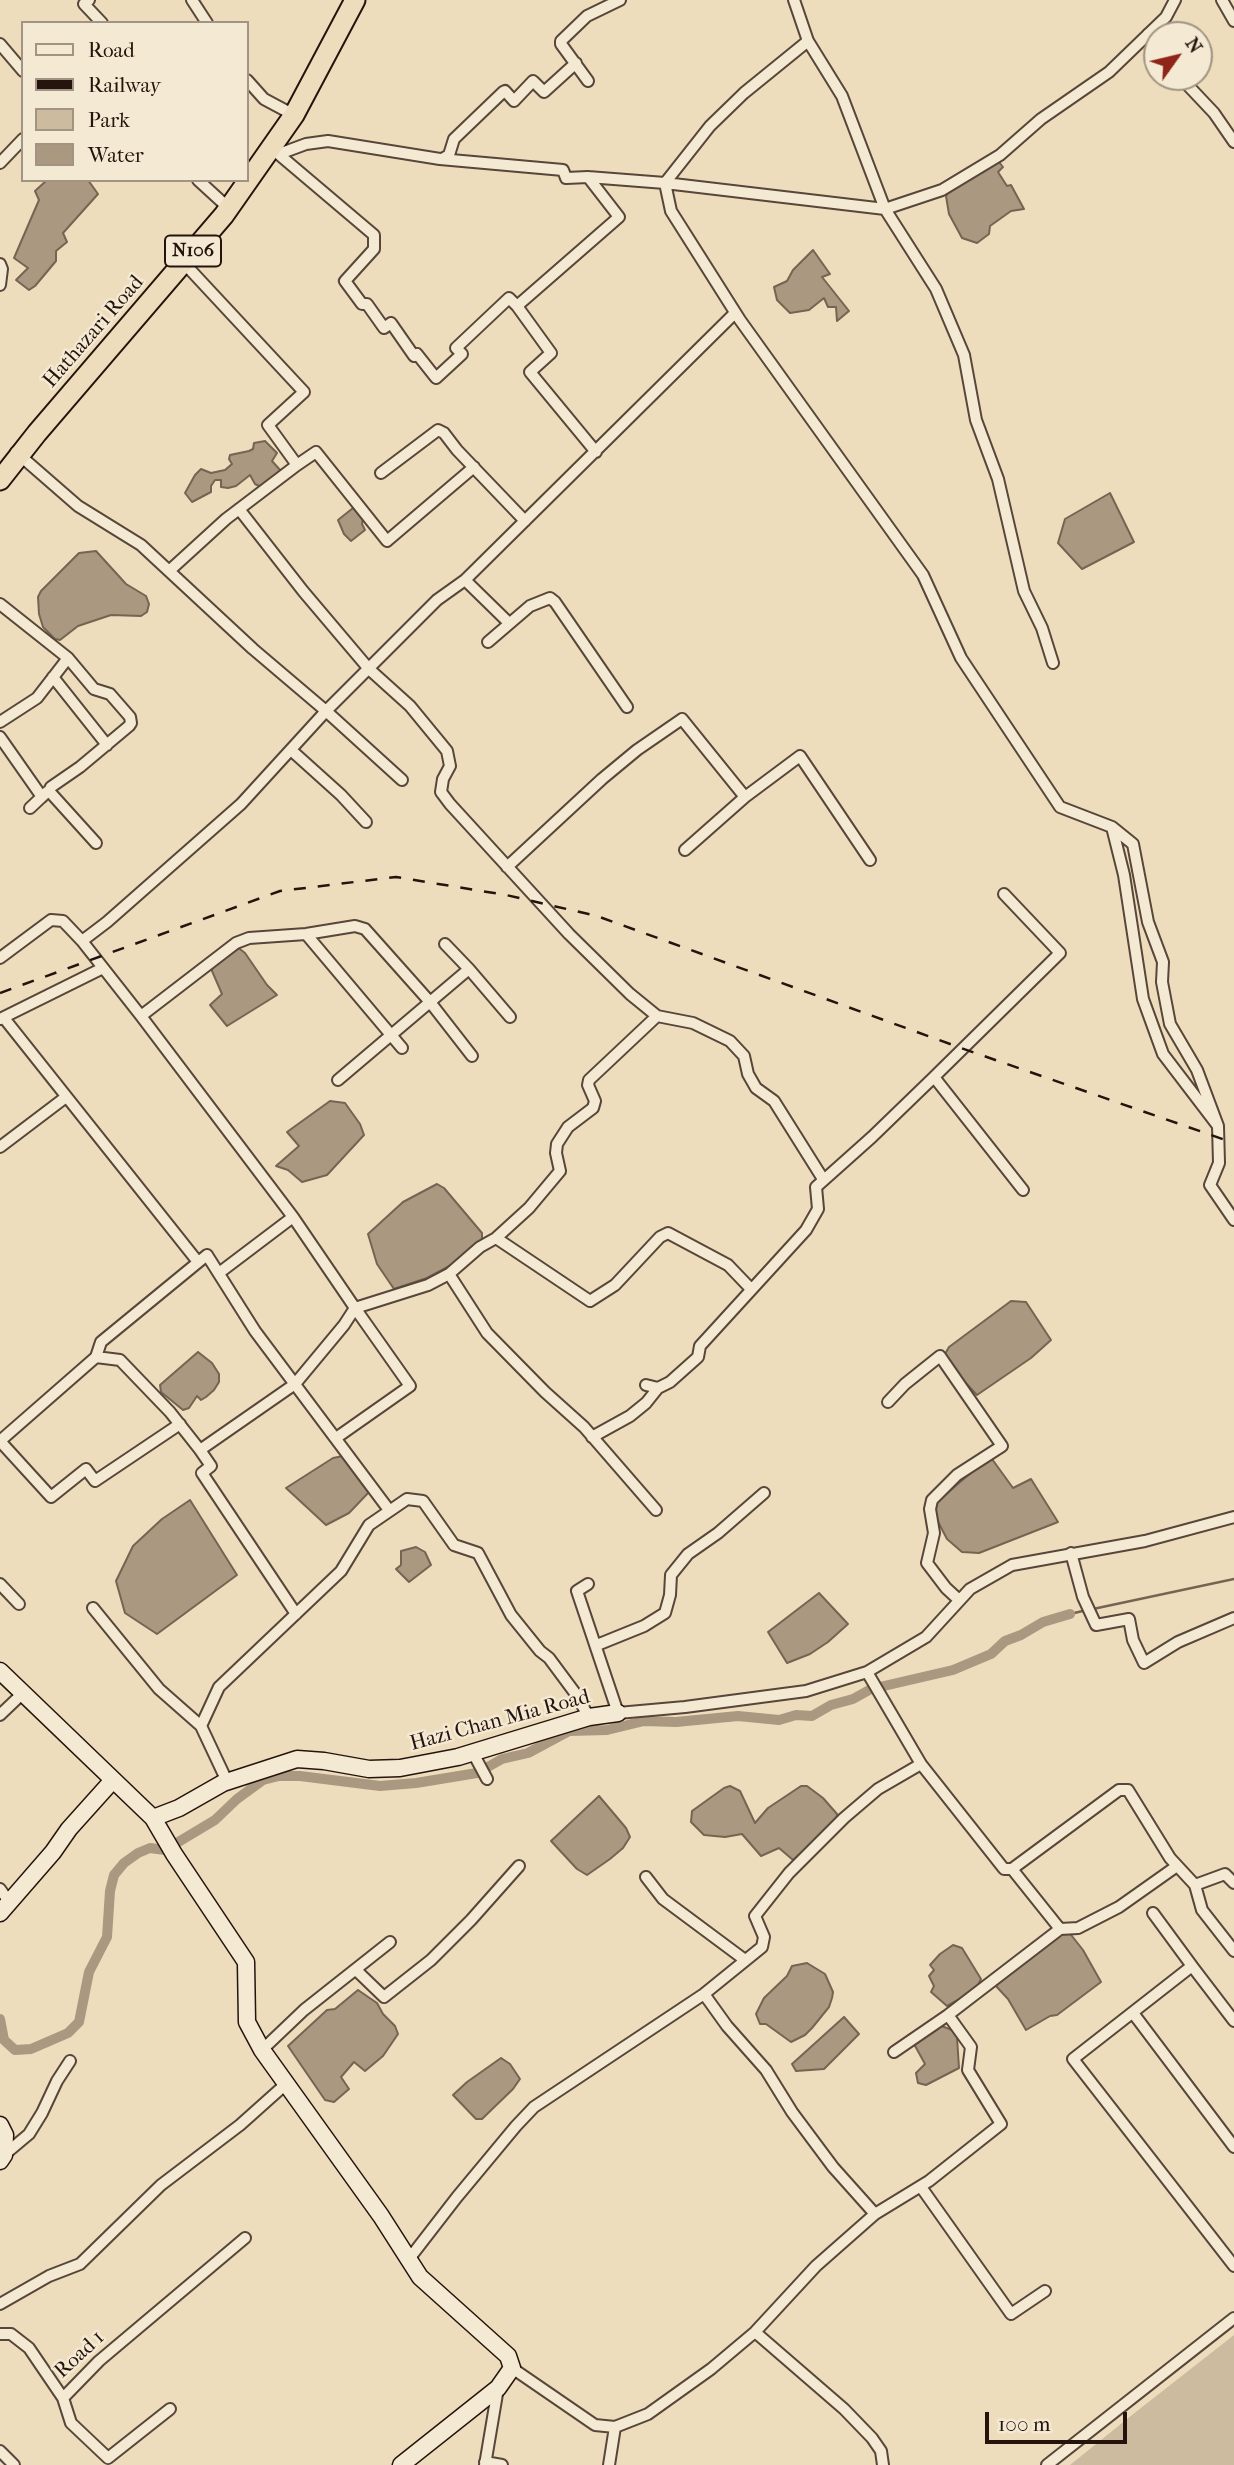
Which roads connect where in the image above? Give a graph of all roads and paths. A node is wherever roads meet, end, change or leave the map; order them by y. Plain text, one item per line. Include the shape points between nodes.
1 (89, 0) edge
2 (192, 0) edge
3 (343, 0) edge
4 (355, 0) edge
5 (620, 0) edge
6 (794, 0) edge
7 (1175, 0) edge
8 (1223, 0) edge
9 (100, 21) edge
10 (206, 21) edge
11 (1162, 21) edge
12 (1234, 22) edge
13 (1143, 38) edge
14 (808, 41) junction
15 (0, 44) edge
16 (576, 63) junction
17 (21, 69) edge
18 (248, 81) edge
19 (588, 81) dead end
20 (1196, 91) edge
21 (290, 113) junction
22 (21, 141) edge
23 (1234, 142) edge
24 (271, 149) junction
25 (440, 159) junction
26 (0, 163) edge
27 (248, 166) edge
28 (588, 177) junction
29 (248, 181) edge
30 (200, 182) edge
31 (237, 182) edge
32 (248, 182) edge
33 (664, 183) junction
34 (222, 202) junction
35 (885, 209) junction
36 (183, 262) junction
37 (0, 264) edge
38 (0, 285) edge
39 (517, 306) junction
40 (735, 313) junction
41 (596, 452) junction
42 (17, 453) junction
43 (298, 465) junction
44 (474, 467) junction
45 (0, 468) edge
46 (381, 473) dead end
47 (0, 480) edge
48 (239, 509) junction
49 (525, 521) junction
50 (169, 571) junction
51 (465, 580) junction
52 (0, 604) edge
53 (509, 623) junction
54 (488, 642) dead end
55 (68, 658) junction
56 (1053, 663) dead end
57 (369, 669) junction
58 (53, 677) junction
59 (627, 707) dead end
60 (326, 711) junction
61 (0, 722) edge
62 (0, 737) edge
63 (107, 745) junction
64 (291, 750) junction
65 (402, 780) dead end
66 (46, 794) junction
67 (746, 797) junction
68 (30, 808) dead end
69 (366, 822) dead end
70 (1112, 827) junction
71 (96, 843) dead end
72 (685, 850) dead end
73 (870, 860) dead end
74 (507, 867) junction
75 (1004, 894) dead end
76 (306, 934) junction
77 (82, 941) junction
78 (445, 944) dead end
79 (0, 958) edge
80 (103, 968) junction
81 (469, 969) junction
82 (430, 1002) junction
83 (141, 1016) junction
84 (657, 1016) junction
85 (510, 1017) dead end
86 (2, 1019) edge
87 (392, 1036) junction
88 (402, 1048) dead end
89 (472, 1056) dead end
90 (934, 1077) junction
91 (338, 1080) dead end
92 (66, 1097) junction
93 (1218, 1126) junction
94 (0, 1147) edge
95 (822, 1179) junction
96 (1023, 1190) dead end
97 (293, 1217) junction
98 (1234, 1220) edge
99 (496, 1238) junction
100 (198, 1262) junction
101 (219, 1273) junction
102 (449, 1274) junction
103 (751, 1289) junction
104 (355, 1308) junction
105 (96, 1357) junction
106 (295, 1384) junction
107 (646, 1385) dead end
108 (658, 1388) junction
109 (888, 1402) dead end
110 (180, 1424) junction
111 (592, 1437) junction
112 (336, 1438) junction
113 (0, 1441) edge
114 (200, 1450) junction
115 (764, 1493) dead end
116 (390, 1510) junction
117 (656, 1510) dead end
118 (1234, 1517) edge
119 (1071, 1553) junction
120 (0, 1584) edge
121 (587, 1584) dead end
122 (959, 1600) junction
123 (19, 1604) dead end
124 (93, 1608) dead end
125 (296, 1614) junction
126 (1234, 1618) edge
127 (597, 1645) junction
128 (0, 1671) edge
129 (867, 1672) junction
130 (22, 1694) junction
131 (618, 1713) junction
132 (0, 1715) edge
133 (589, 1717) junction
134 (201, 1726) junction
135 (473, 1753) junction
136 (921, 1764) junction
137 (487, 1779) dead end
138 (113, 1780) junction
139 (223, 1783) junction
140 (153, 1818) junction
141 (519, 1866) dead end
142 (1177, 1866) junction
143 (1012, 1869) junction
144 (646, 1877) dead end
145 (1234, 1883) edge
146 (1195, 1885) junction
147 (3, 1902) edge
148 (1153, 1913) dead end
149 (1060, 1928) junction
150 (390, 1942) dead end
151 (1234, 1951) edge
152 (745, 1960) junction
153 (1192, 1966) junction
154 (356, 1970) junction
155 (704, 1994) junction
156 (1133, 2013) junction
157 (948, 2015) junction
158 (1234, 2021) edge
159 (262, 2050) junction
160 (894, 2052) dead end
161 (70, 2061) dead end
162 (287, 2083) junction
163 (0, 2125) edge
164 (1234, 2147) edge
165 (2, 2158) edge
166 (921, 2187) junction
167 (875, 2214) junction
168 (245, 2238) dead end
169 (410, 2259) junction
170 (1234, 2266) edge
171 (1045, 2291) dead end
172 (0, 2304) edge
173 (1234, 2318) edge
174 (755, 2332) junction
175 (0, 2333) edge
176 (512, 2368) junction
177 (498, 2388) junction
178 (63, 2398) junction
179 (170, 2409) dead end
180 (615, 2427) junction
181 (0, 2451) edge
182 (485, 2464) edge
183 (14, 2465) edge
184 (401, 2465) edge
185 (502, 2465) edge
186 (609, 2465) edge
187 (883, 2465) edge
188 (1047, 2465) edge

1 - 9 street via 84,4
2 - 10 street
3 - 21 highway, Hathazari Road / N106
4 - 21 highway, Hathazari Road / N106
5 - 16 street via 587,16 561,41
6 - 14 street
7 - 11 street
8 - 12 street
13 - 35 street via 1109,72 1041,119 1000,155 942,190
14 - 33 street via 710,126
14 - 35 street via 842,96
15 - 17 street
16 - 19 street
16 - 25 street via 544,92 533,81 514,101 503,92 452,141 448,157
18 - 21 street via 264,99
20 - 23 street
21 - 24 highway, Hathazari Road / N106
22 - 26 street
24 - 25 street via 328,141
24 - 27 highway, Hathazari Road / N106
24 - 29 highway, Hathazari Road / N106
24 - 39 street via 374,235 374,249 345,281 384,328 390,323 436,378 461,354 456,348 509,298
25 - 28 street via 563,170 566,178
28 - 33 street
28 - 39 street via 619,217
30 - 34 street
31 - 34 highway, Hathazari Road / N106
32 - 36 highway, Hathazari Road / N106
33 - 35 street
33 - 40 street via 671,211
34 - 42 highway, Hathazari Road / N106
35 - 56 street via 936,289 964,355 976,420 998,479 1024,591
36 - 42 highway, Hathazari Road / N106
36 - 43 street via 304,392 268,425
37 - 38 street
39 - 41 street via 551,353 530,372
40 - 41 street
40 - 70 street via 923,575 961,658 1060,807
41 - 49 street
42 - 45 highway, Hathazari Road / N106
42 - 47 highway, Hathazari Road / N106
42 - 50 street via 78,506 141,545
43 - 44 street via 316,452 387,541
43 - 48 street
44 - 46 street via 439,430
44 - 49 street
48 - 50 street
48 - 57 street
49 - 51 street
50 - 60 street
51 - 53 street
51 - 57 street via 438,600
52 - 55 street
53 - 54 street
53 - 59 street via 530,606 550,598
55 - 58 street
55 - 63 street via 94,689 110,694 130,717 131,723
57 - 60 street
57 - 74 street via 410,706 447,751 450,766 442,792
58 - 61 street via 37,698
58 - 63 street
60 - 64 street
60 - 65 street
62 - 66 street
63 - 66 street
64 - 69 street
64 - 77 street via 242,804
66 - 68 street
66 - 71 street
67 - 72 street
67 - 73 street via 800,756
67 - 74 street via 682,719 637,750
70 - 93 street via 1143,999 1163,1054
70 - 93 street via 1133,844 1148,922 1163,962 1170,1024 1197,1070
74 - 84 street
75 - 90 street via 1060,953
76 - 82 street via 355,926 365,929
76 - 83 street via 236,943
76 - 87 street
77 - 79 street via 63,922 51,920
77 - 80 street
78 - 81 street
80 - 83 street
80 - 86 street
81 - 82 street
81 - 85 street
82 - 87 street
82 - 89 street
83 - 97 street
84 - 95 street via 693,1023 730,1041 744,1056 756,1088 774,1101
84 - 99 street via 589,1080 595,1104 568,1127 557,1144 560,1171
86 - 92 street
87 - 88 street
87 - 91 street
90 - 95 street
90 - 96 street
92 - 94 street
92 - 100 street
93 - 98 street via 1219,1163 1210,1185
95 - 103 street via 816,1187 818,1209 806,1230
97 - 101 street
97 - 104 street
99 - 102 street
99 - 103 street via 590,1301 615,1285 668,1234 728,1265
100 - 101 street via 207,1255
100 - 105 street via 101,1342
101 - 106 street
102 - 104 street
102 - 111 street via 487,1333
103 - 108 street via 700,1346 698,1357
104 - 106 street
104 - 112 street via 410,1386
105 - 110 street via 120,1360
105 - 113 street
106 - 112 street
106 - 114 street
107 - 108 street
108 - 111 street via 630,1416
109 - 122 street via 940,1356 1002,1446 957,1475 932,1500 934,1533 927,1563
110 - 113 street via 95,1481 86,1469 51,1497
110 - 114 street
111 - 117 street
112 - 116 street
114 - 125 street via 211,1466 201,1473
115 - 127 street via 688,1554 671,1575 665,1613
116 - 125 street via 369,1525 341,1571
116 - 133 street via 407,1499 423,1501 454,1545 478,1553 511,1615 550,1658
118 - 119 street via 1145,1541
119 - 122 street via 1012,1565
119 - 126 street via 1096,1625 1129,1619 1144,1663 1178,1642
120 - 123 street
121 - 127 street via 577,1591
122 - 129 street via 926,1637
124 - 134 street via 159,1689
125 - 134 street via 219,1687
127 - 131 street
128 - 130 street
129 - 131 street via 806,1691
129 - 136 street
130 - 132 street
130 - 138 street
131 - 133 street, Hazi Chan Mia Road
133 - 135 street, Hazi Chan Mia Road
134 - 139 street via 225,1777
135 - 137 street
135 - 139 street, Hazi Chan Mia Road via 400,1768 369,1769 297,1759
136 - 143 street via 1004,1869
136 - 152 street via 878,1789 789,1873 755,1916 763,1935 762,1947
138 - 140 street
138 - 147 street
139 - 140 street, Hazi Chan Mia Road
140 - 159 street via 246,1962 247,2022
141 - 154 street via 431,1960 384,1997
142 - 143 street via 1124,1788
142 - 146 street
142 - 149 street via 1119,1907 1078,1928
143 - 149 street
144 - 152 street via 663,1899
145 - 146 street via 1225,1874
146 - 151 street via 1202,1910
148 - 153 street
149 - 157 street
150 - 154 street
152 - 155 street
153 - 156 street
153 - 158 street
154 - 159 street
155 - 167 street via 766,2070 833,2167
155 - 169 street via 534,2107
156 - 164 street
156 - 170 street via 1073,2059
157 - 160 street
157 - 166 street via 971,2047 968,2070 1001,2124
159 - 162 street
161 - 165 street via 29,2134
162 - 169 street
162 - 172 street via 161,2186 80,2264
163 - 165 street via 5,2135
166 - 167 street
166 - 171 street via 1011,2314
167 - 174 street via 816,2266
168 - 178 street, Road 1 via 99,2361
169 - 176 street via 420,2277 508,2356
173 - 188 street
174 - 180 street via 648,2414
174 - 187 street via 872,2438
175 - 178 street via 11,2334 29,2348
176 - 177 street
176 - 180 street via 594,2425
177 - 182 street
177 - 184 street
178 - 179 street, Road 1 via 71,2423 108,2458
180 - 186 street
181 - 183 street
182 - 185 street

